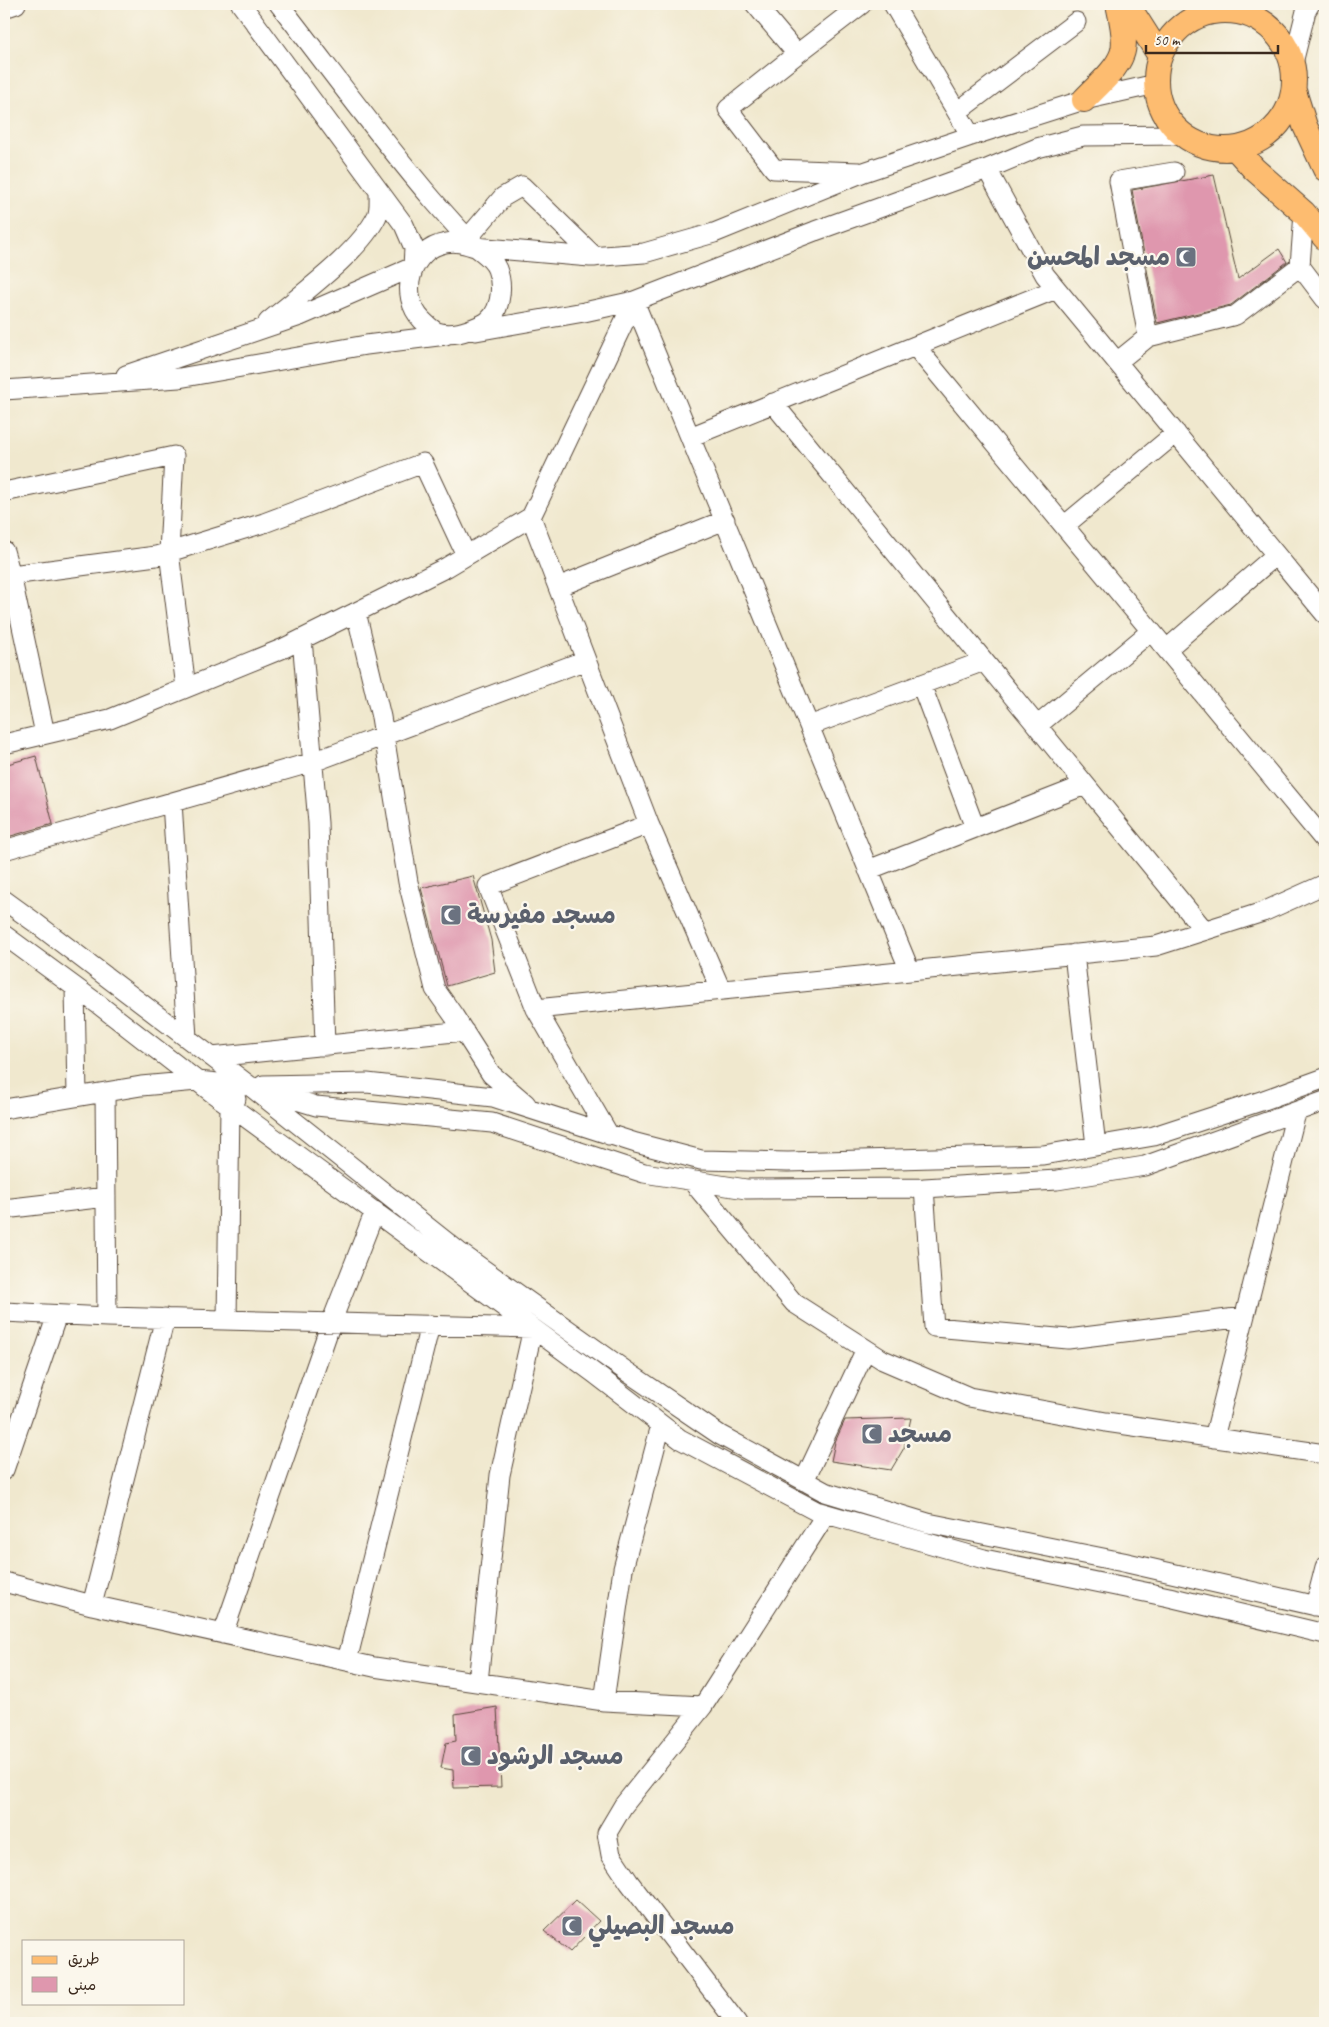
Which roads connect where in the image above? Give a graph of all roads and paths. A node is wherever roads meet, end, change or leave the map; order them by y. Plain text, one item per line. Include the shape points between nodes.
1 (16, 4) edge
2 (241, 4) edge
3 (279, 4) edge
4 (755, 4) edge
5 (862, 4) edge
6 (893, 4) edge
7 (1118, 4) edge
8 (1126, 4) edge
9 (1255, 4) edge
10 (1310, 4) edge
11 (4, 8) edge
12 (1210, 9) edge
13 (1076, 22) dead end
14 (797, 54) junction
15 (1160, 56) junction
16 (1292, 63) junction
17 (1156, 84) junction
18 (1294, 91) junction
19 (1084, 100) junction
20 (957, 112) junction
21 (1181, 135) junction
22 (971, 136) junction
23 (1236, 149) junction
24 (987, 169) junction
25 (1325, 169) edge
26 (864, 172) junction
27 (1174, 172) dead end
28 (379, 193) junction
29 (1304, 213) junction
30 (1325, 238) edge
31 (472, 243) junction
32 (595, 257) junction
33 (1300, 266) junction
34 (412, 268) junction
35 (1056, 289) junction
36 (1325, 300) edge
37 (634, 301) junction
38 (259, 329) junction
39 (460, 334) junction
40 (1148, 337) junction
41 (915, 346) junction
42 (1117, 362) junction
43 (101, 384) junction
44 (4, 390) edge
45 (773, 403) junction
46 (1176, 433) junction
47 (690, 437) junction
48 (4, 492) edge
49 (531, 517) junction
50 (725, 520) junction
51 (1064, 526) junction
52 (4, 551) edge
53 (169, 552) junction
54 (466, 555) junction
55 (1276, 555) junction
56 (7, 575) edge
57 (558, 587) junction
58 (356, 612) junction
59 (1325, 614) edge
60 (1151, 631) junction
61 (302, 639) junction
62 (1167, 649) junction
63 (586, 660) junction
64 (984, 661) junction
65 (921, 684) junction
66 (186, 688) junction
67 (809, 726) junction
68 (1037, 726) junction
69 (45, 734) junction
70 (384, 735) junction
71 (4, 744) edge
72 (313, 762) junction
73 (1085, 785) junction
74 (172, 802) junction
75 (649, 824) junction
76 (975, 828) junction
77 (1325, 841) edge
78 (4, 850) edge
79 (868, 870) junction
80 (1325, 884) edge
81 (4, 900) edge
82 (1204, 930) junction
83 (4, 935) edge
84 (1074, 954) junction
85 (910, 971) junction
86 (75, 987) junction
87 (721, 990) junction
88 (536, 1009) junction
89 (464, 1031) junction
90 (187, 1038) junction
91 (325, 1046) junction
92 (212, 1057) junction
93 (1325, 1078) edge
94 (197, 1081) junction
95 (250, 1086) junction
96 (105, 1092) junction
97 (77, 1096) junction
98 (1325, 1102) edge
99 (230, 1105) junction
100 (4, 1109) edge
101 (532, 1110) junction
102 (1296, 1113) junction
103 (609, 1135) junction
104 (1096, 1146) junction
105 (691, 1180) junction
106 (924, 1188) junction
107 (106, 1197) junction
108 (4, 1209) edge
109 (375, 1211) junction
110 (4, 1312) edge
111 (57, 1314) junction
112 (107, 1317) junction
113 (1244, 1317) junction
114 (165, 1318) junction
115 (227, 1320) junction
116 (331, 1323) junction
117 (430, 1325) junction
118 (533, 1328) junction
119 (866, 1349) junction
120 (661, 1425) junction
121 (1214, 1438) junction
122 (1325, 1454) edge
123 (4, 1470) edge
124 (804, 1481) junction
125 (826, 1514) junction
126 (1325, 1566) edge
127 (4, 1582) edge
128 (92, 1605) junction
129 (1320, 1607) edge
130 (223, 1634) junction
131 (1325, 1634) edge
132 (347, 1661) junction
133 (478, 1682) junction
134 (604, 1701) junction
135 (703, 1706) junction
136 (737, 2023) edge

1 - 11 street
2 - 28 street
3 - 31 street via 415,179
4 - 14 street
5 - 14 street
6 - 20 street
7 - 19 main road via 1123,26 1122,54 1115,67
8 - 15 main road
9 - 12 street
10 - 16 street
12 - 15 main road via 1176,31
12 - 16 main road via 1257,18 1280,37
13 - 20 street
14 - 26 street via 728,109 774,169
15 - 17 main road
16 - 18 main road
17 - 19 street
17 - 21 main road via 1163,112
18 - 23 main road via 1284,119 1263,139
18 - 25 main road via 1305,126
19 - 22 street
20 - 22 street
21 - 23 main road via 1207,148
21 - 24 street via 1083,136 1037,148
22 - 26 street
23 - 29 main road
24 - 35 street via 1045,275
24 - 37 street via 814,231
26 - 32 street via 714,233 644,253
27 - 40 street via 1119,182
28 - 34 street via 404,225 414,248
28 - 38 street via 377,215 360,240 328,272
29 - 30 main road
29 - 33 street
31 - 32 street
31 - 32 street via 503,197 522,186
31 - 34 street via 444,243 430,250
31 - 39 street via 497,268 500,298 486,323
33 - 36 street
33 - 40 street via 1236,316
34 - 38 street via 300,316
34 - 39 street via 409,289 417,315 437,332
35 - 41 street
35 - 42 street
37 - 39 street
37 - 47 street
37 - 49 street
38 - 43 street
39 - 43 street via 366,345 179,378
40 - 42 street
41 - 45 street
41 - 51 street
42 - 46 street
43 - 44 street
45 - 47 street
45 - 64 street
46 - 51 street
46 - 55 street
47 - 50 street
48 - 53 street via 174,456
49 - 54 street
49 - 57 street
50 - 57 street
50 - 67 street
51 - 60 street
52 - 56 street
53 - 54 street via 264,523 423,463
53 - 56 street
53 - 66 street
54 - 58 street
55 - 59 street
55 - 62 street
56 - 69 street
57 - 63 street
58 - 61 street
58 - 70 street
60 - 62 street
60 - 68 street
61 - 66 street
61 - 72 street
62 - 77 street
63 - 70 street
63 - 75 street
64 - 65 street
64 - 68 street
65 - 67 street
65 - 76 street
66 - 69 street via 110,719
67 - 79 street
68 - 73 street
69 - 71 street
70 - 72 street
70 - 89 street via 408,882 424,951 435,989
72 - 74 street
72 - 91 street
73 - 76 street
73 - 82 street
74 - 78 street
74 - 90 street
75 - 87 street
75 - 88 street via 488,886
76 - 79 street
79 - 85 street
80 - 82 street via 1263,912
81 - 90 street
82 - 84 street via 1156,946
83 - 86 street
84 - 85 street
84 - 104 street
85 - 87 street
86 - 94 street
86 - 97 street
87 - 88 street
88 - 103 street
89 - 91 street
89 - 101 street via 491,1074
90 - 92 street
91 - 92 street
92 - 95 street
93 - 104 street via 1154,1136
94 - 95 street
94 - 96 street
94 - 99 street
95 - 99 street
95 - 101 street via 367,1083 493,1097
95 - 105 street via 316,1106 492,1123 644,1173
95 - 124 street via 459,1252 720,1435
96 - 97 street
96 - 107 street
97 - 100 street
98 - 102 street
99 - 109 street
99 - 115 street
101 - 103 street
102 - 106 street via 1145,1166 1057,1180
102 - 113 street
103 - 104 street via 702,1160 788,1162 1043,1155
105 - 106 street via 746,1189
105 - 119 street via 794,1303
106 - 113 street via 934,1327 1068,1339
107 - 108 street
107 - 112 street
109 - 116 street
109 - 118 street
110 - 111 street
111 - 112 street
111 - 123 street
112 - 114 street
113 - 121 street
114 - 115 street
114 - 128 street
115 - 116 street
116 - 117 street
116 - 130 street
117 - 118 street
117 - 132 street
118 - 120 street
118 - 133 street via 500,1475
119 - 121 street via 883,1360 969,1396
119 - 124 street
120 - 125 street via 680,1439
120 - 134 street via 623,1569
121 - 122 street
124 - 129 street via 825,1492 928,1523 1123,1562
125 - 131 street via 984,1558
125 - 135 street
126 - 129 street
127 - 128 street
128 - 130 street
130 - 132 street
132 - 133 street
133 - 134 street
134 - 135 street
135 - 136 street via 623,1806 607,1833 611,1855 629,1882

